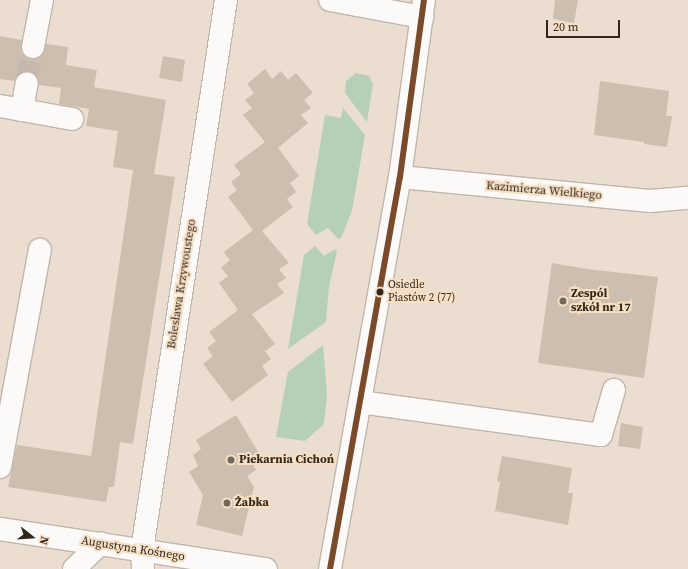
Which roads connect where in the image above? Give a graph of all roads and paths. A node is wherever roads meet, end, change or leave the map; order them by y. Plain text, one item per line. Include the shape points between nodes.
1 (42, 0) edge
2 (226, 0) edge
3 (330, 0) edge
4 (423, 9) edge
5 (33, 47) tunnel mouth
6 (27, 83) tunnel mouth
7 (0, 106) edge
8 (22, 110) junction
9 (72, 119) dead end
10 (400, 177) junction
11 (688, 198) edge
12 (40, 250) dead end
13 (614, 390) dead end
14 (360, 402) junction
15 (0, 467) edge
16 (0, 529) edge
17 (101, 543) junction
18 (142, 560) edge
19 (74, 569) edge
20 (266, 569) edge
21 (330, 569) edge

1 - 5 street
2 - 18 street, Bolesława Krzywoustego
3 - 4 street
4 - 10 street
6 - 8 street
7 - 8 street
8 - 9 street
10 - 11 street, Kazimierza Wielkiego via 650,201
10 - 14 street
12 - 15 street
13 - 14 street via 601,435
14 - 21 street
16 - 17 street, Augustyna Kośnego
17 - 18 street, Augustyna Kośnego
17 - 19 street
18 - 20 street, Augustyna Kośnego

